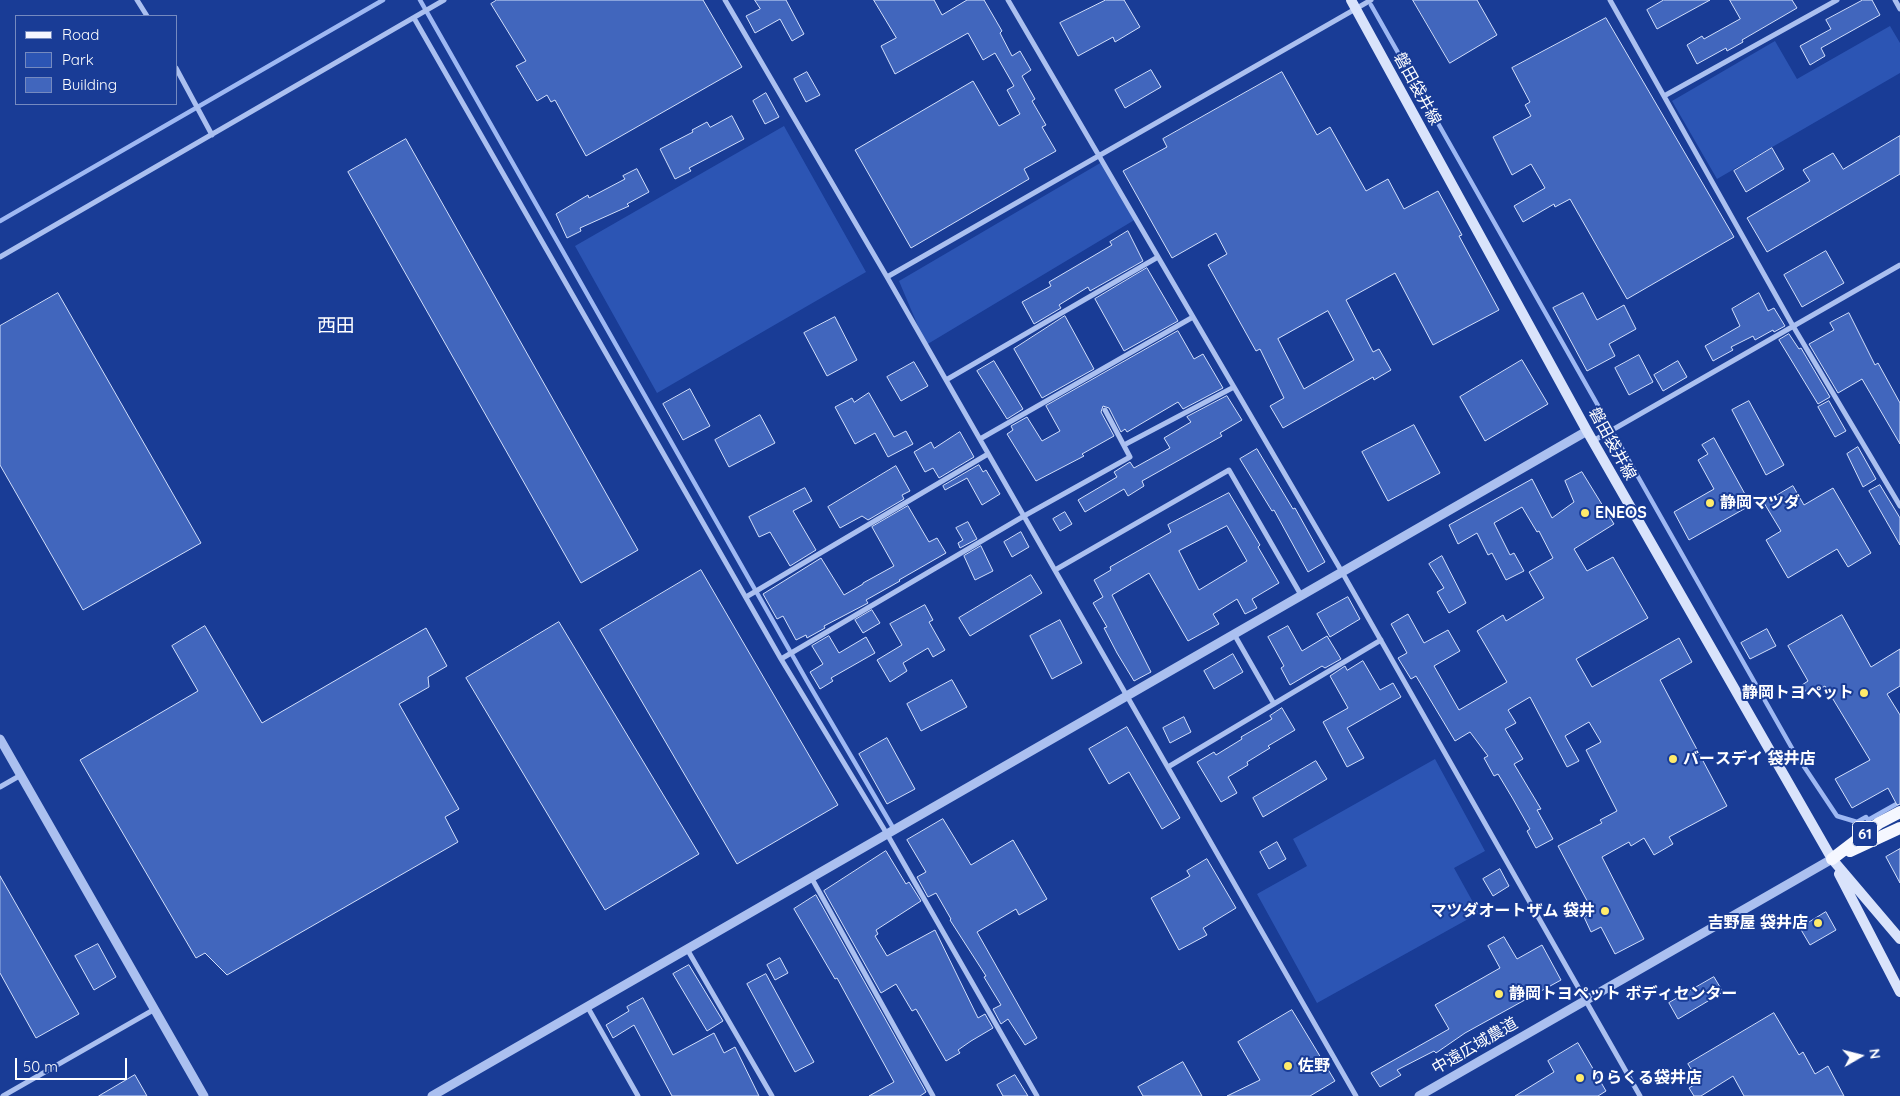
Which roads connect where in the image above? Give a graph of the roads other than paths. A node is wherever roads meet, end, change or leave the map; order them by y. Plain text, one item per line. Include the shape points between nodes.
1 (137, 0) edge
2 (444, 0) edge
3 (725, 0) edge
4 (1008, 0) edge
5 (1371, 0) edge
6 (1610, 0) edge
7 (1837, 0) edge
8 (1895, 0) edge
9 (1354, 4) edge
10 (1900, 9) edge
11 (146, 15) edge
12 (414, 18) junction
13 (178, 72) edge
14 (1664, 96) junction
15 (212, 135) junction
16 (1099, 156) junction
17 (0, 257) edge
18 (1158, 257) junction
19 (1900, 265) edge
20 (887, 277) junction
21 (1193, 317) junction
22 (1793, 326) junction
23 (946, 380) junction
24 (1234, 387) junction
25 (1106, 410) dead end
26 (1587, 430) junction
27 (980, 439) junction
28 (1593, 441) junction
29 (1124, 445) junction
30 (988, 454) junction
31 (1900, 506) edge
32 (1024, 516) junction
33 (1055, 570) junction
34 (1342, 572) junction
35 (749, 595) junction
36 (1301, 595) junction
37 (1234, 634) junction
38 (1381, 640) junction
39 (783, 657) junction
40 (1127, 696) junction
41 (1274, 704) junction
42 (0, 739) edge
43 (1168, 767) junction
44 (21, 775) junction
45 (0, 786) edge
46 (1900, 812) edge
47 (1900, 828) edge
48 (886, 834) junction
49 (1832, 859) junction
50 (811, 877) junction
51 (1900, 939) edge
52 (687, 948) junction
53 (1900, 992) edge
54 (1585, 999) junction
55 (587, 1006) junction
56 (156, 1009) junction
57 (3, 1096) edge
58 (204, 1096) edge
59 (432, 1096) edge
60 (638, 1096) edge
61 (772, 1096) edge
62 (933, 1096) edge
63 (1037, 1096) edge
64 (1356, 1096) edge
65 (1419, 1096) edge
66 (1640, 1096) edge

1 - 11 street
2 - 12 street
3 - 20 street
4 - 16 street
5 - 9 street
6 - 14 street
7 - 14 street
8 - 10 street
9 - 16 street
9 - 26 main road, 磐田袋井線
12 - 15 street
12 - 35 street
13 - 15 street
14 - 22 street
15 - 17 street
16 - 18 street
16 - 20 street
18 - 21 street
18 - 23 street
19 - 22 street
20 - 23 street
21 - 24 street
21 - 27 street
22 - 28 street
22 - 31 street
23 - 27 street
24 - 29 street
24 - 34 street
25 - 29 street
26 - 28 main road, 磐田袋井線
26 - 34 street
27 - 30 street
28 - 49 main road, 磐田袋井線
29 - 32 street via 1130,457
30 - 32 street
30 - 35 street
32 - 33 street
32 - 39 street
33 - 36 street via 1229,470
33 - 40 street
34 - 36 street
34 - 38 street
35 - 39 street
36 - 37 street
37 - 40 street
37 - 41 street
38 - 41 street
38 - 54 street
39 - 48 street
40 - 43 street
40 - 48 street
41 - 43 street
42 - 44 street
43 - 64 street
44 - 45 street
44 - 56 street
46 - 49 main road, 61 via 1879,823
47 - 49 main road, 61
48 - 50 street
48 - 63 street
49 - 51 main road, 磐田袋井線
49 - 53 main road
49 - 54 street, 中遠広域農道
50 - 52 street
50 - 62 street
52 - 55 street
52 - 61 street
54 - 65 street, 中遠広域農道
54 - 66 street
55 - 59 street
55 - 60 street
56 - 57 street
56 - 58 street

